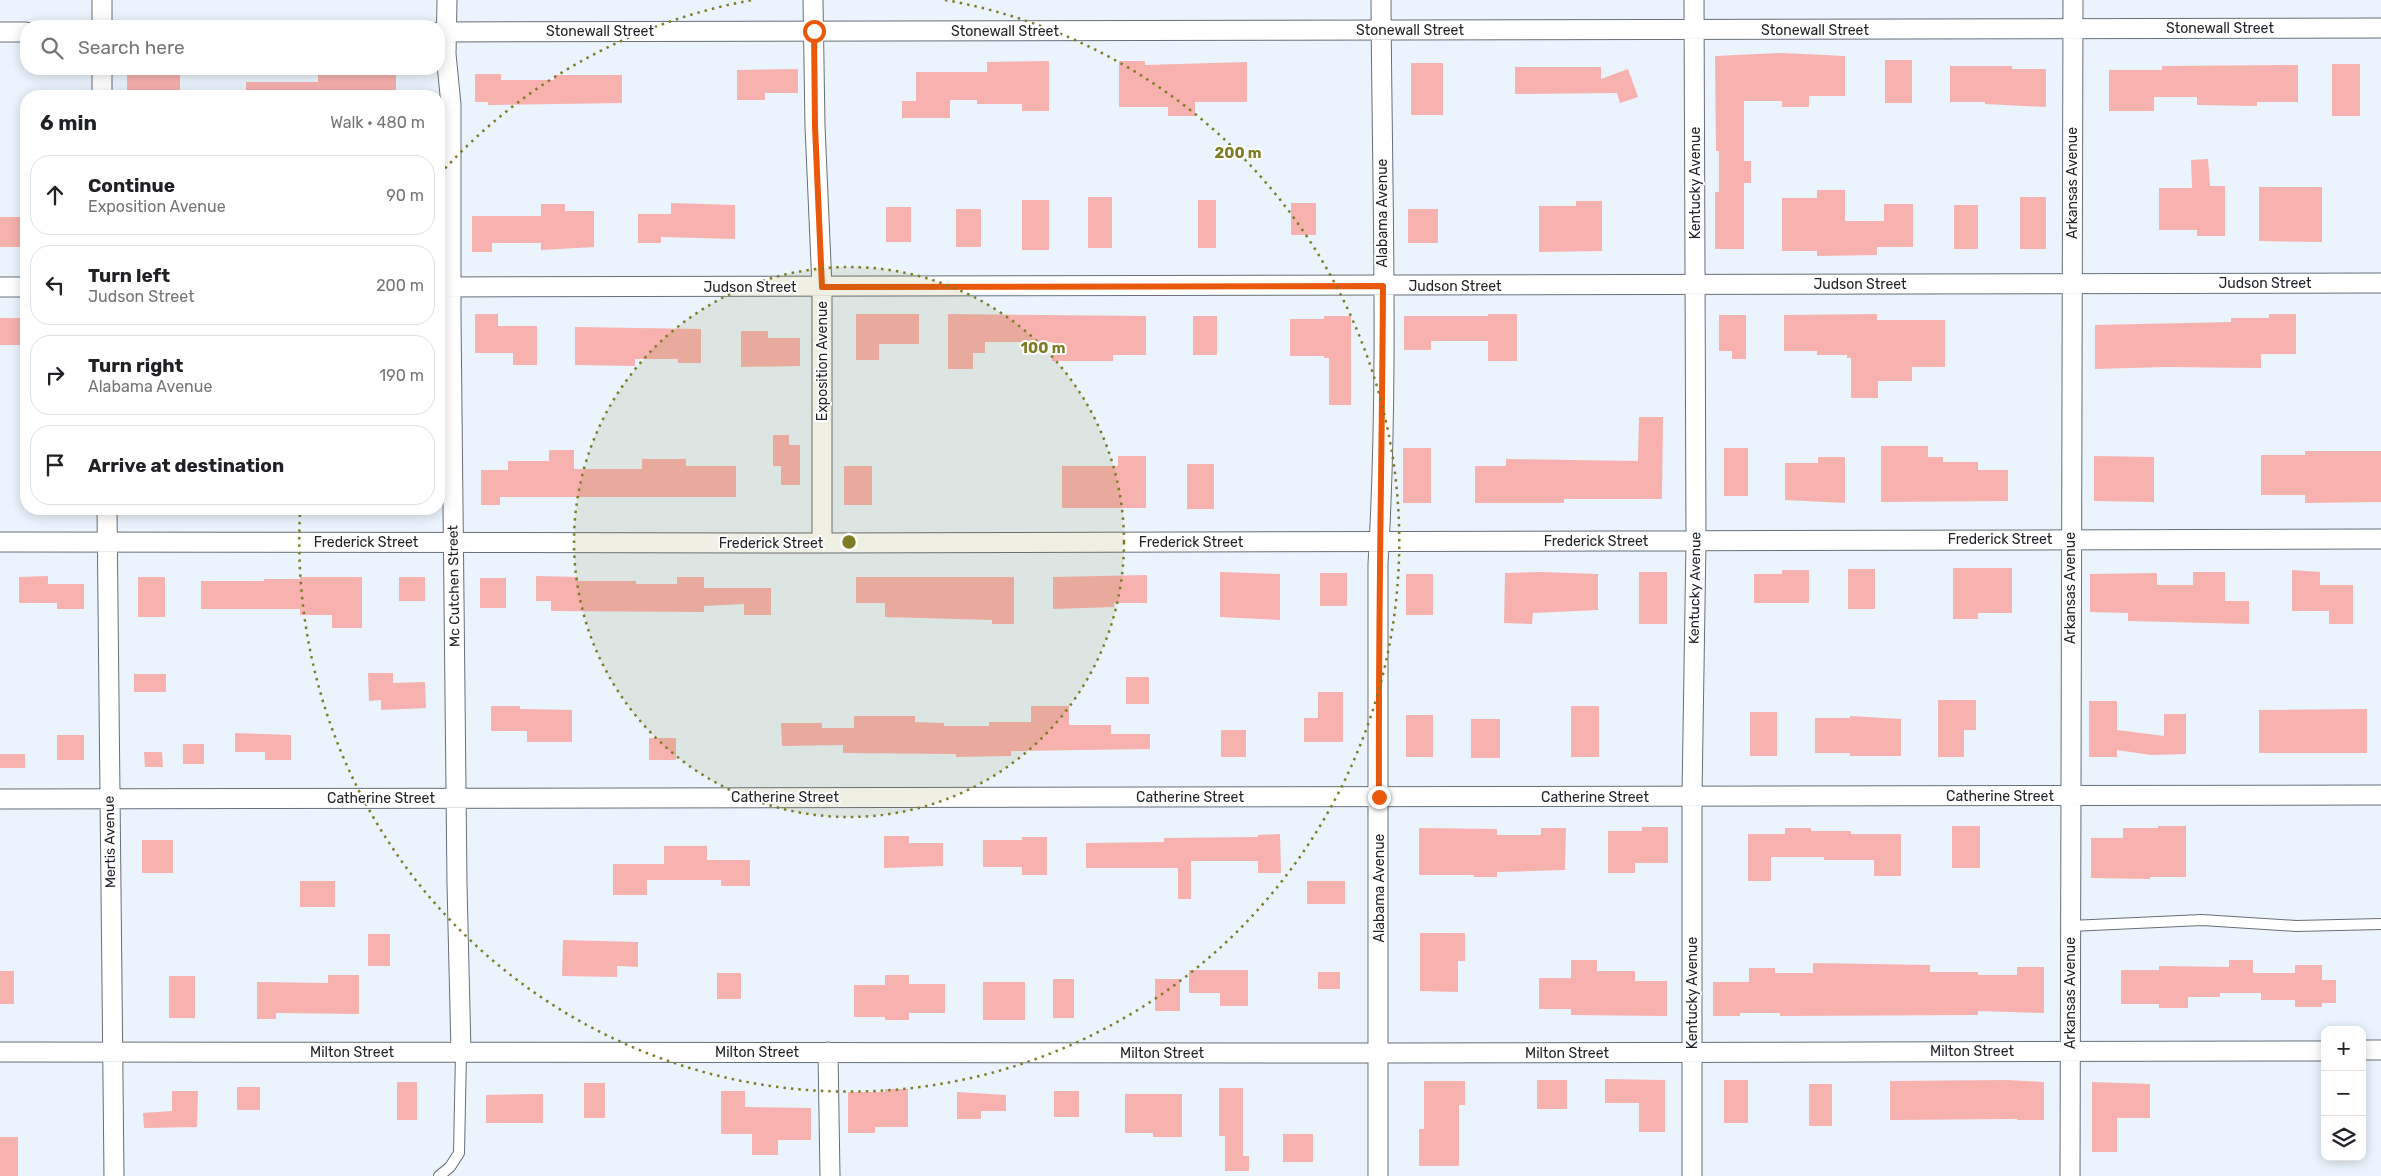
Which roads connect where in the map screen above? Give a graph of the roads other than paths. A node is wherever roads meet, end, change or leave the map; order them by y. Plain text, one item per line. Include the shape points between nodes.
1 (102, 0) edge
2 (447, 0) edge
3 (814, 0) edge
4 (1380, 0) edge
5 (1694, 0) edge
6 (2073, 0) edge
7 (102, 20) edge
8 (444, 20) edge
9 (2072, 28) junction
10 (2381, 28) edge
11 (1381, 30) junction
12 (1694, 30) junction
13 (814, 31) junction
14 (0, 32) edge
15 (20, 32) edge
16 (445, 32) edge
17 (445, 47) edge
18 (102, 75) edge
19 (102, 90) edge
20 (2071, 283) junction
21 (2381, 283) edge
22 (1696, 285) junction
23 (1383, 286) junction
24 (0, 287) edge
25 (20, 287) edge
26 (445, 287) edge
27 (822, 287) junction
28 (107, 515) edge
29 (2070, 539) junction
30 (2381, 539) edge
31 (1380, 541) junction
32 (1696, 541) junction
33 (0, 542) edge
34 (107, 542) junction
35 (454, 542) junction
36 (822, 543) junction
37 (2381, 795) edge
38 (1692, 796) junction
39 (2070, 796) junction
40 (1379, 797) junction
41 (0, 798) edge
42 (110, 798) junction
43 (457, 798) junction
44 (2381, 924) edge
45 (2070, 926) junction
46 (2321, 1050) edge
47 (2366, 1050) edge
48 (2381, 1050) edge
49 (2070, 1051) junction
50 (0, 1052) edge
51 (113, 1052) junction
52 (461, 1052) junction
53 (828, 1052) junction
54 (1691, 1052) junction
55 (1379, 1053) junction
56 (114, 1176) edge
57 (439, 1176) edge
58 (830, 1176) edge
59 (1378, 1176) edge
60 (1692, 1176) edge
61 (2070, 1176) edge

1 - 7 street
2 - 8 street, Mc Cutchen Street
3 - 13 street, Exposition Avenue
4 - 11 street, Alabama Avenue
5 - 12 street, Kentucky Avenue
6 - 9 street, Arkansas Avenue
9 - 10 street, Stonewall Street
9 - 12 street, Stonewall Street
9 - 20 street, Arkansas Avenue
11 - 12 street, Stonewall Street
11 - 13 street, Stonewall Street
11 - 23 street, Alabama Avenue
12 - 22 street, Kentucky Avenue
13 - 16 street, Stonewall Street
13 - 27 street, Exposition Avenue
14 - 15 street
17 - 26 street, Mc Cutchen Street via 451,105
18 - 19 street
20 - 21 street, Judson Street
20 - 22 street, Judson Street
20 - 29 street, Arkansas Avenue
22 - 23 street, Judson Street
22 - 32 street, Kentucky Avenue
23 - 27 street, Judson Street
23 - 31 street, Alabama Avenue
24 - 25 street
26 - 27 street, Judson Street
26 - 35 street, Mc Cutchen Street
27 - 36 street, Exposition Avenue
28 - 34 street, Mertis Avenue
29 - 30 street, Frederick Street
29 - 32 street, Frederick Street
29 - 39 street, Arkansas Avenue
31 - 32 street, Frederick Street
31 - 36 street, Frederick Street
31 - 40 street, Alabama Avenue
32 - 38 street, Kentucky Avenue
33 - 34 street, Frederick Street
34 - 35 street, Frederick Street
34 - 42 street, Mertis Avenue
35 - 36 street, Frederick Street
35 - 43 street, Mc Cutchen Street
37 - 39 street, Catherine Street
38 - 39 street, Catherine Street
38 - 40 street, Catherine Street
38 - 54 street, Kentucky Avenue
39 - 45 street, Arkansas Avenue
40 - 43 street, Catherine Street
40 - 55 street, Alabama Avenue
41 - 42 street, Catherine Street
42 - 43 street, Catherine Street
42 - 51 street, Mertis Avenue
43 - 52 street, Mc Cutchen Street
44 - 45 lane via 2296,926 2202,920
45 - 49 street, Arkansas Avenue
46 - 49 street, Milton Street
47 - 48 street
49 - 54 street, Milton Street
49 - 61 street, Arkansas Avenue
50 - 51 street, Milton Street
51 - 52 street, Milton Street
51 - 56 street, Mertis Avenue
52 - 53 street, Milton Street
52 - 57 lane via 459,1153
53 - 55 street, Milton Street
53 - 58 street
54 - 55 street, Milton Street
54 - 60 street, Kentucky Avenue
55 - 59 street, Alabama Avenue

